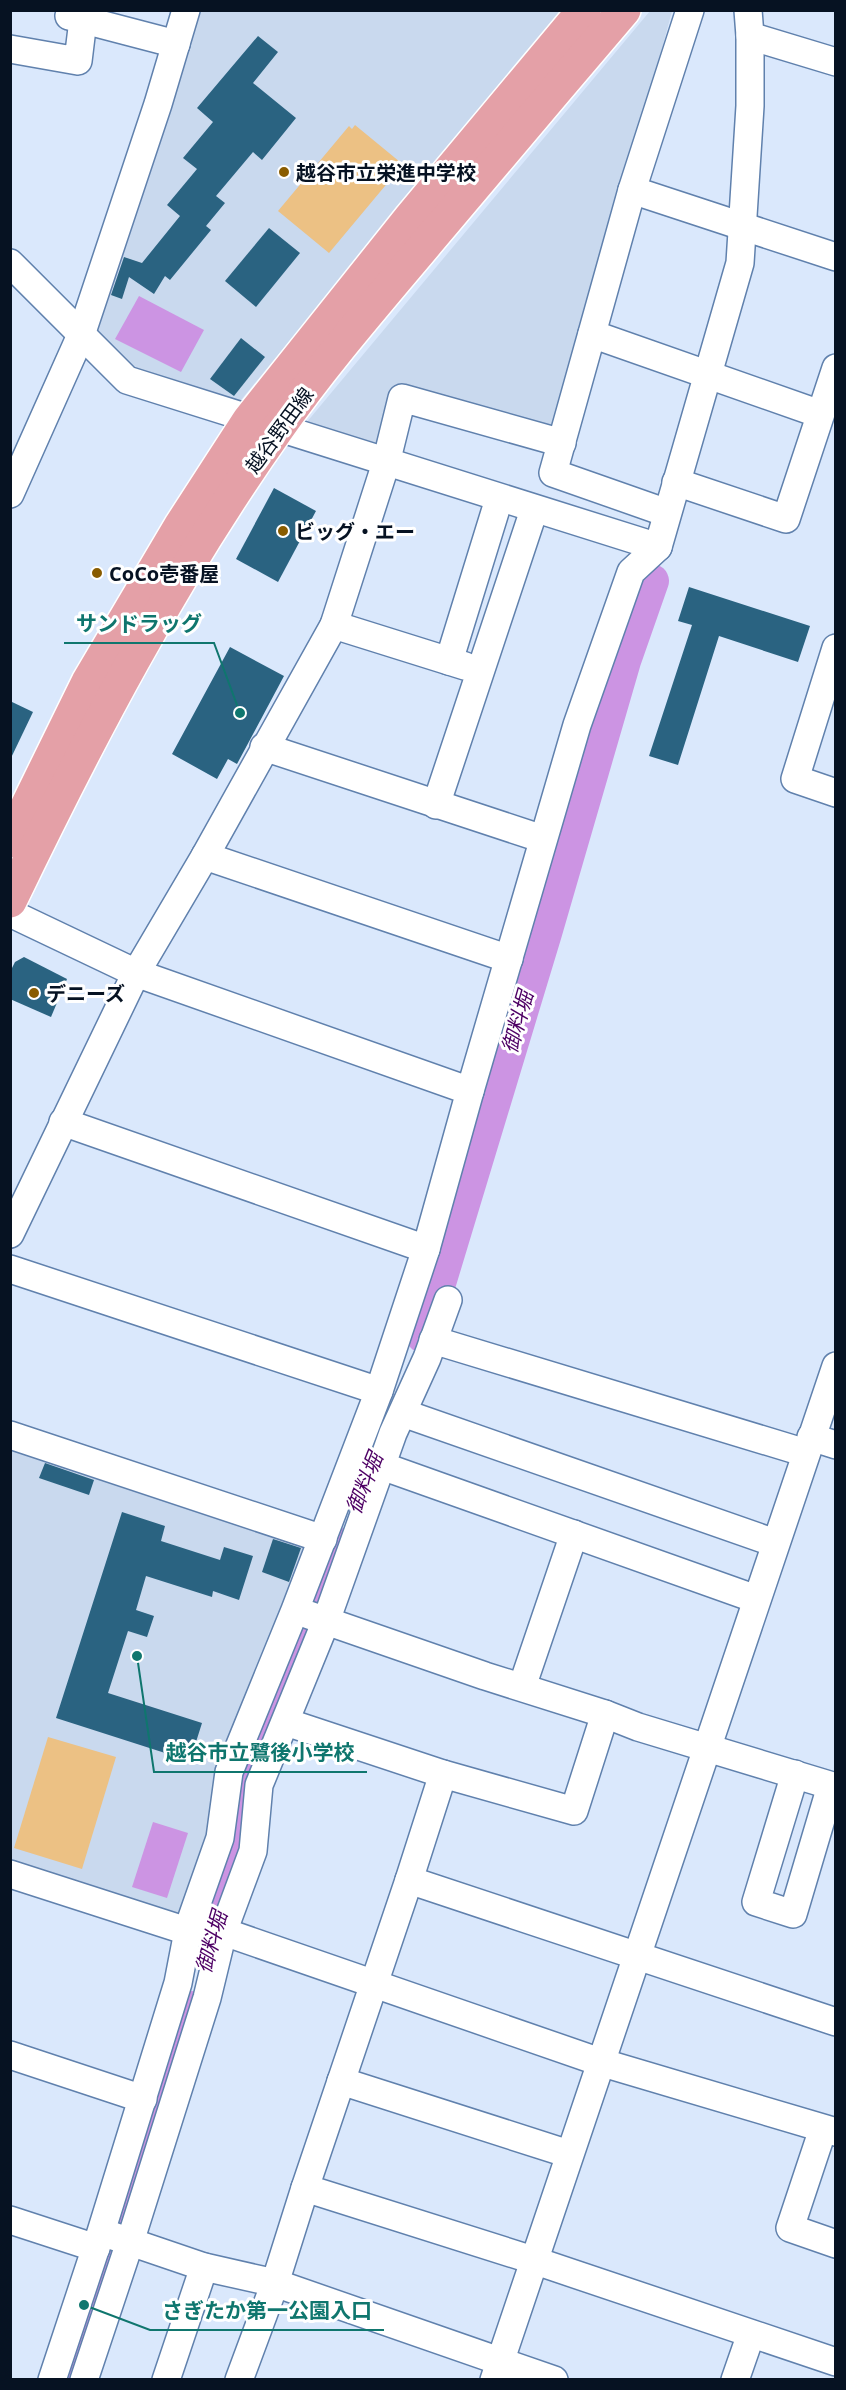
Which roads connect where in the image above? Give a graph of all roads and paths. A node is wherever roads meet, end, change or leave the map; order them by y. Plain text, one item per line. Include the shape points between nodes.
1 (186, 10) edge
2 (584, 10) edge
3 (624, 10) edge
4 (690, 10) edge
5 (77, 15) edge
6 (749, 23) edge
7 (176, 44) junction
8 (10, 49) edge
9 (836, 62) edge
10 (632, 190) junction
11 (743, 225) junction
12 (836, 257) edge
13 (10, 263) edge
14 (592, 334) junction
15 (81, 335) junction
16 (836, 368) edge
17 (708, 373) junction
18 (820, 414) junction
19 (264, 424) junction
20 (562, 443) junction
21 (386, 463) junction
22 (676, 482) junction
23 (10, 494) edge
24 (499, 499) junction
25 (534, 510) junction
26 (667, 513) junction
27 (658, 547) junction
28 (334, 625) junction
29 (836, 648) edge
30 (449, 661) junction
31 (480, 671) junction
32 (264, 747) junction
33 (836, 793) edge
34 (436, 805) junction
35 (543, 840) junction
36 (10, 841) edge
37 (205, 856) junction
38 (10, 901) edge
39 (10, 913) edge
40 (508, 959) junction
41 (136, 973) junction
42 (470, 1091) junction
43 (63, 1122) junction
44 (10, 1234) edge
45 (426, 1249) junction
46 (10, 1269) edge
47 (448, 1300) dead end
48 (433, 1340) junction
49 (836, 1366) edge
50 (379, 1391) junction
51 (403, 1413) junction
52 (10, 1435) edge
53 (817, 1445) edge
54 (382, 1466) junction
55 (574, 1534) junction
56 (323, 1539) junction
57 (775, 1543) junction
58 (756, 1599) junction
59 (311, 1616) junction
60 (524, 1681) dead end
61 (605, 1714) junction
62 (286, 1722) junction
63 (708, 1748) junction
64 (443, 1774) junction
65 (795, 1774) junction
66 (833, 1786) edge
67 (10, 1874) edge
68 (409, 1880) junction
69 (205, 1927) junction
70 (636, 1956) junction
71 (374, 1984) junction
72 (836, 2022) edge
73 (10, 2055) edge
74 (600, 2062) junction
75 (341, 2081) junction
76 (143, 2099) junction
77 (829, 2131) edge
78 (569, 2154) junction
79 (304, 2188) junction
80 (10, 2220) edge
81 (111, 2239) junction
82 (836, 2244) edge
83 (533, 2260) junction
84 (204, 2267) junction
85 (276, 2283) junction
86 (751, 2334) junction
87 (836, 2362) edge
88 (497, 2370) edge
89 (52, 2379) edge
90 (84, 2379) edge
91 (166, 2379) edge
92 (240, 2379) edge
93 (554, 2379) edge
94 (735, 2379) edge

1 - 7 street
2 - 19 main road, 越谷野田線 via 411,217
3 - 19 main road, 越谷野田線 via 382,297
4 - 10 street
5 - 7 street
5 - 8 street via 78,61
6 - 9 street
6 - 11 street via 750,106
7 - 15 street
10 - 11 street
10 - 14 street
11 - 12 street
11 - 17 street via 741,263
13 - 15 street
14 - 17 street
14 - 20 street
15 - 19 street via 127,380
15 - 23 street
16 - 18 street
17 - 18 street
17 - 22 street
18 - 22 street via 786,519
19 - 21 street
19 - 36 main road, 越谷野田線 via 181,525 88,682
19 - 38 main road, 越谷野田線 via 210,529 104,710
20 - 21 street via 402,398
20 - 26 street via 553,473
21 - 24 street
21 - 28 street
22 - 26 street
24 - 25 street
24 - 30 street
25 - 27 street
25 - 31 street
26 - 27 street
27 - 35 street via 631,572 577,725
28 - 30 street
28 - 32 street
29 - 33 street via 795,779
30 - 31 street
31 - 34 street
32 - 34 street
32 - 37 street
34 - 35 street
35 - 40 street
37 - 40 street
37 - 41 street
39 - 41 street
40 - 42 street
41 - 42 street
41 - 43 street
42 - 45 street
43 - 44 street
43 - 45 street
45 - 50 street
46 - 50 street
47 - 48 street
48 - 51 street
48 - 53 street
49 - 53 street
50 - 56 street
51 - 54 street
51 - 57 street
52 - 56 street
53 - 57 street
54 - 55 street
54 - 59 street
55 - 58 street
55 - 60 street
56 - 59 street
57 - 58 street
58 - 63 street
59 - 61 street
59 - 62 street
59 - 69 street via 229,1772
61 - 63 street
61 - 64 street via 574,1811
62 - 64 street
62 - 69 street via 259,1785 253,1851
63 - 65 street
63 - 70 street
64 - 68 street
65 - 66 street
65 - 66 street via 756,1902 793,1914
67 - 69 street
68 - 70 street
68 - 71 street
69 - 71 street
69 - 76 street via 178,1983
69 - 81 street via 207,1998
70 - 72 street
70 - 74 street
71 - 74 street
71 - 75 street
73 - 76 street
74 - 77 street
74 - 78 street
75 - 78 street
75 - 79 street
76 - 81 street
77 - 82 street via 790,2228
78 - 83 street
79 - 83 street
79 - 85 street
80 - 81 street
81 - 84 street
81 - 89 street
81 - 90 street
83 - 86 street
83 - 88 street
84 - 85 street
84 - 91 street
85 - 88 street
85 - 92 street
86 - 87 street
86 - 94 street
88 - 93 street

